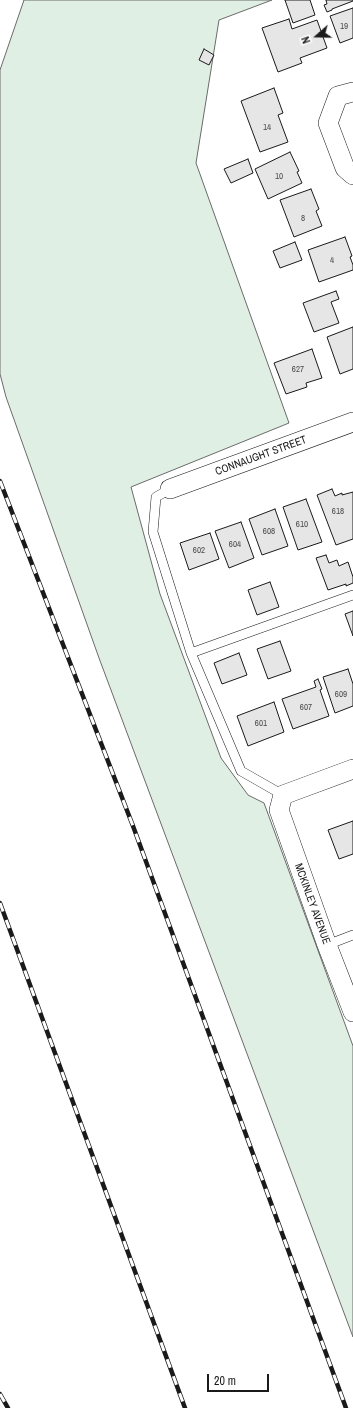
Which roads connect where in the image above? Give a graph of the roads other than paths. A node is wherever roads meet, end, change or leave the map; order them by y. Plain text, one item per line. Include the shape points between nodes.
1 (353, 92) edge
2 (353, 175) edge
3 (353, 422) edge
4 (170, 489) joint
5 (353, 595) edge
6 (191, 653) junction
7 (353, 769) edge
8 (283, 795) junction
9 (353, 935) edge
10 (327, 944) junction
11 (353, 1012) edge

1 - 2 street via 338,96 328,123 345,168
3 - 4 street, CONNAUGHT STREET
4 - 6 lane via 156,496 152,532
5 - 6 lane
6 - 8 lane via 241,771
7 - 8 street
8 - 10 street, MCKINLEY AVENUE via 279,810
9 - 10 lane
10 - 11 street, MCKINLEY AVENUE

